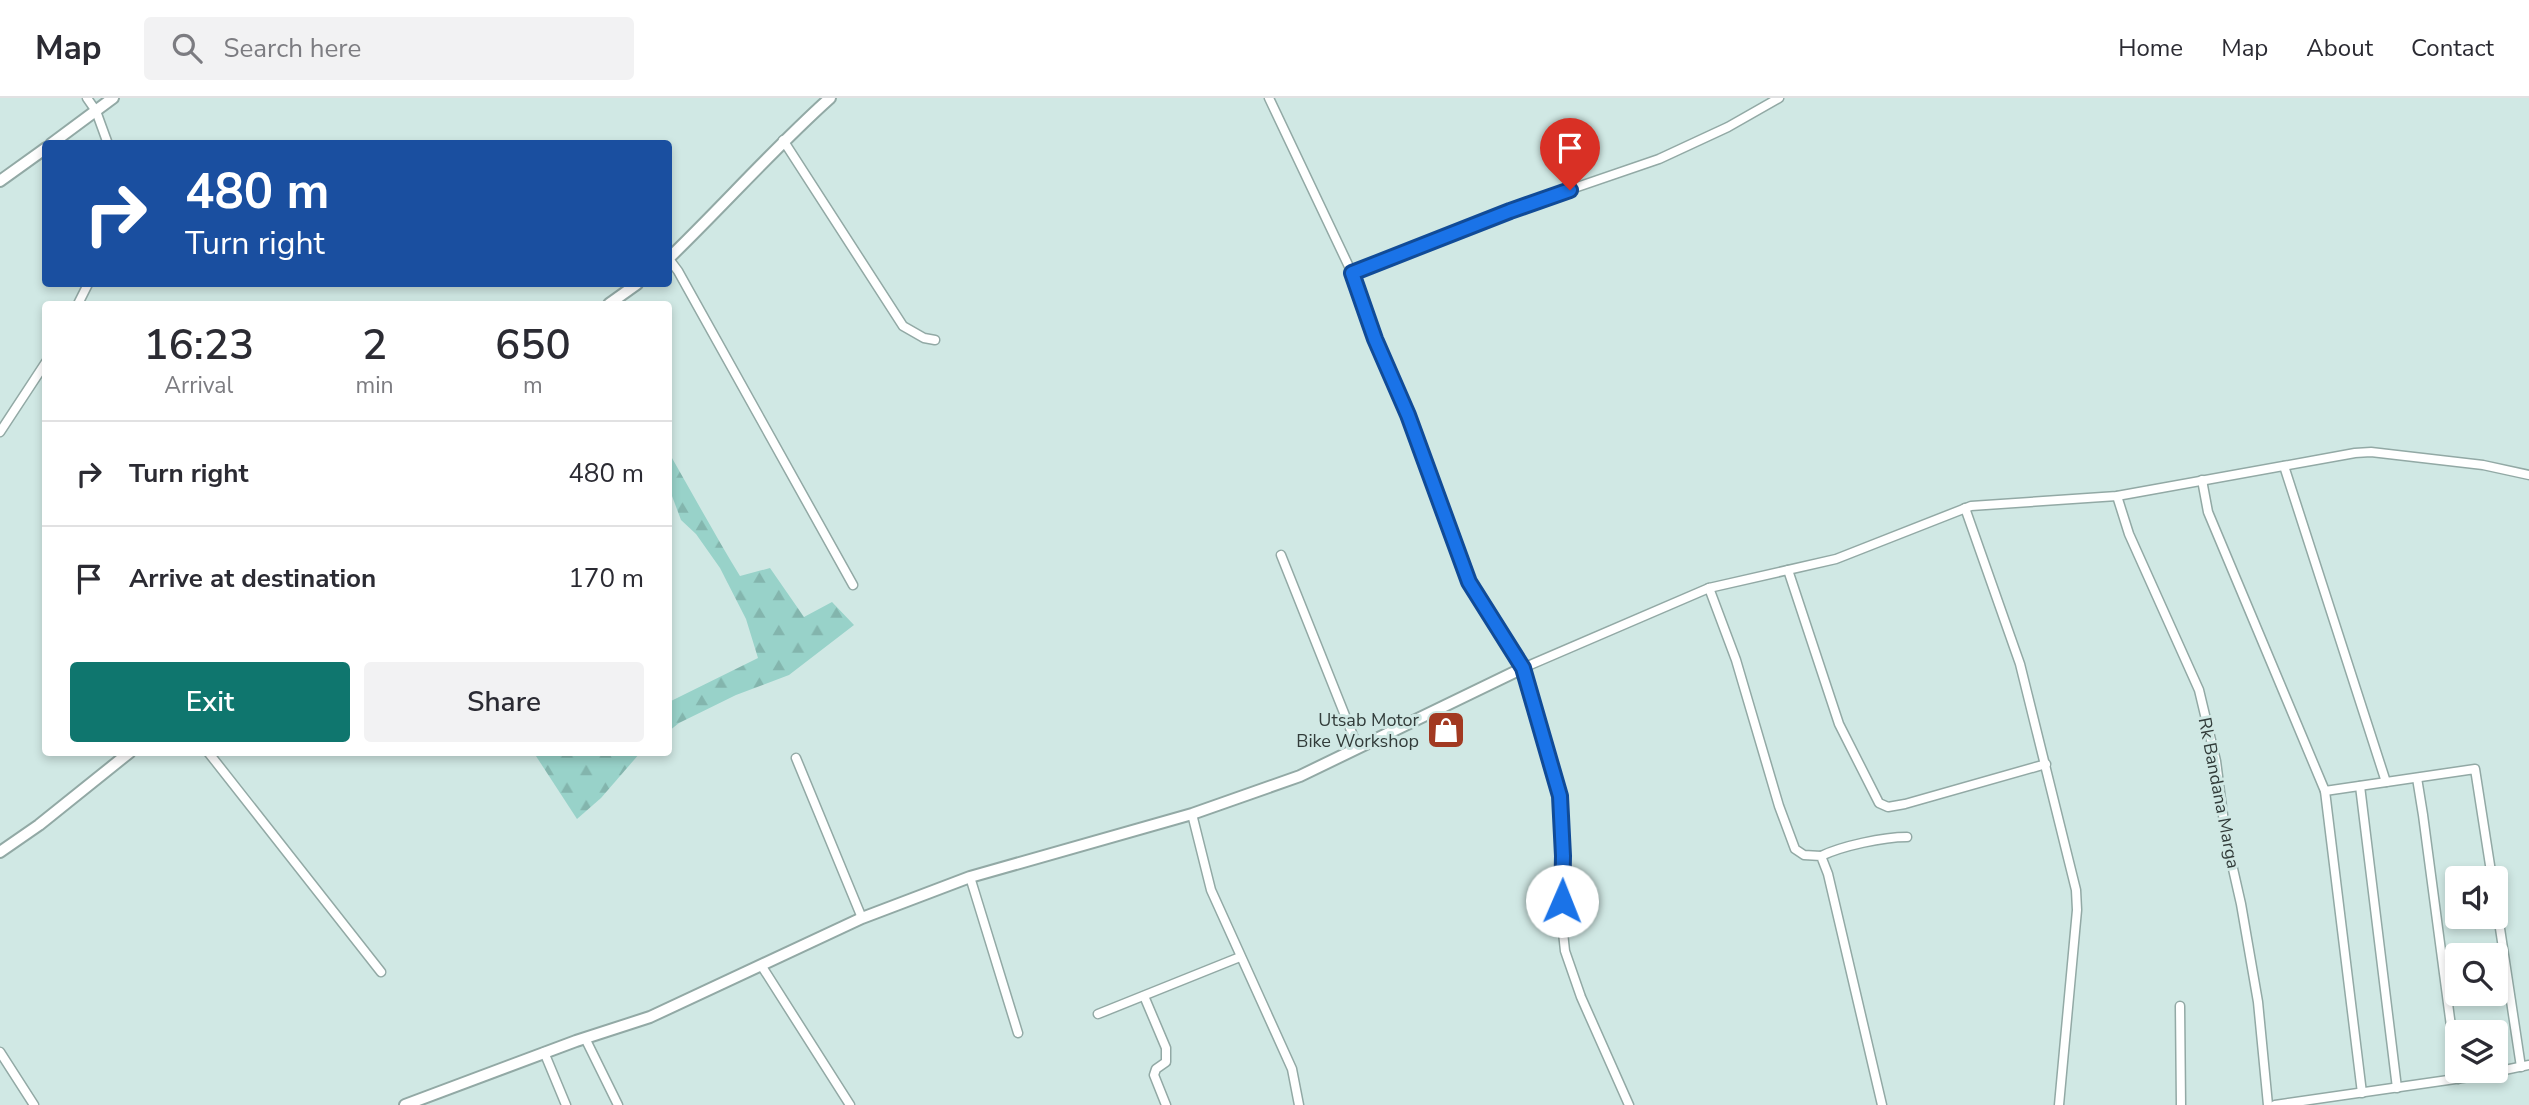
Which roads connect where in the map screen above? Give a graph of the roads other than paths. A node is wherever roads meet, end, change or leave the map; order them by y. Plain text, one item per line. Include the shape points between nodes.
1 (87, 98) edge
2 (113, 98) edge
3 (830, 98) edge
4 (1269, 98) edge
5 (1779, 98) edge
6 (96, 111) junction
7 (56, 140) edge
8 (107, 140) edge
9 (783, 140) junction
10 (42, 151) edge
11 (0, 181) edge
12 (672, 256) edge
13 (672, 263) edge
14 (1352, 273) junction
15 (633, 287) edge
16 (613, 301) edge
17 (935, 340) dead end
18 (42, 368) edge
19 (0, 432) edge
20 (2284, 466) junction
21 (2529, 475) edge
22 (2202, 480) junction
23 (2117, 496) junction
24 (1965, 508) junction
25 (1281, 555) dead end
26 (1788, 570) junction
27 (853, 584) dead end
28 (1709, 588) junction
29 (1523, 668) junction
30 (1358, 748) junction
31 (125, 756) edge
32 (211, 756) edge
33 (796, 758) dead end
34 (2046, 764) junction
35 (2417, 778) junction
36 (2386, 782) junction
37 (2360, 786) junction
38 (2325, 791) junction
39 (1192, 814) junction
40 (1908, 837) dead end
41 (0, 852) edge
42 (1821, 856) junction
43 (2490, 866) edge
44 (970, 877) junction
45 (862, 918) junction
46 (2501, 929) edge
47 (1240, 957) junction
48 (761, 965) junction
49 (380, 972) dead end
50 (1144, 996) junction
51 (2180, 1006) dead end
52 (1098, 1014) dead end
53 (2450, 1020) edge
54 (1018, 1033) dead end
55 (585, 1038) junction
56 (0, 1052) edge
57 (544, 1052) junction
58 (2525, 1066) edge
59 (2445, 1081) edge
60 (2397, 1088) junction
61 (2362, 1093) junction
62 (34, 1105) edge
63 (405, 1105) edge
64 (566, 1105) edge
65 (618, 1105) edge
66 (850, 1105) edge
67 (1166, 1105) edge
68 (1299, 1105) edge
69 (1629, 1105) edge
70 (1882, 1105) edge
71 (2059, 1105) edge
72 (2181, 1105) edge
73 (2268, 1105) edge
74 (2275, 1105) edge

1 - 6 street
2 - 6 street
3 - 9 street
4 - 14 street
5 - 14 street via 1659,159
6 - 7 street
6 - 8 street
9 - 12 street
9 - 17 street via 903,326
10 - 11 street
13 - 27 street
14 - 29 street via 1469,582
15 - 16 street
18 - 19 street
20 - 21 street via 2371,452
20 - 22 street
20 - 36 street
22 - 23 street
22 - 38 street via 2208,512
23 - 24 street
23 - 73 street, Rk Bandana Marga via 2129,534 2199,690 2216,761 2258,1002
24 - 26 street via 1836,559
24 - 34 street via 2020,664
25 - 30 street
26 - 28 street
26 - 34 street via 1839,724 1879,803 1896,806
28 - 29 street
28 - 42 street via 1795,849
29 - 30 street
29 - 69 street via 1560,796 1565,951 1580,998
30 - 39 street via 1300,776
31 - 41 street
32 - 49 street
33 - 45 street
34 - 71 street via 2077,890
35 - 36 street
35 - 43 street via 2475,769
35 - 53 street
36 - 37 street
37 - 38 street
37 - 60 street
38 - 61 street
39 - 44 street
39 - 47 street via 1211,890
40 - 42 street via 1838,848
42 - 70 street
44 - 45 street
44 - 54 street
45 - 48 street
46 - 58 street
47 - 50 street
47 - 68 street via 1292,1069
48 - 55 street via 650,1017
48 - 66 street
50 - 52 street
50 - 67 street via 1166,1048 1166,1062 1154,1075
51 - 72 street
55 - 57 street
55 - 65 street
56 - 62 street
57 - 63 street
57 - 64 street
59 - 60 street
60 - 61 street
61 - 74 street

